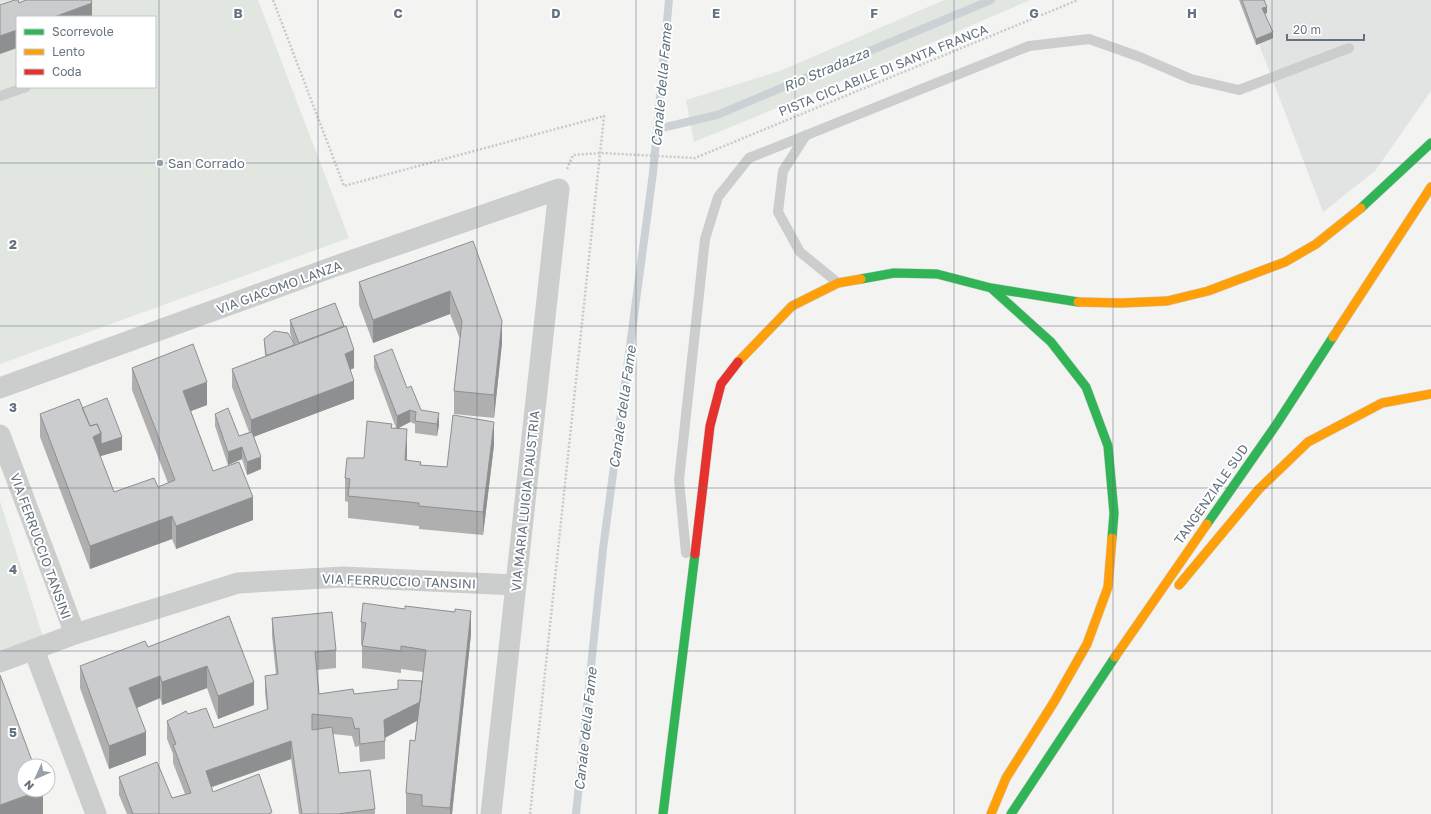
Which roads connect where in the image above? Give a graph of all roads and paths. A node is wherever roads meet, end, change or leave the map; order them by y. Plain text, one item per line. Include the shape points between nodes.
1 (273, 0) edge
2 (1078, 0) edge
3 (1349, 48) dead end
4 (23, 88) edge
5 (0, 96) edge
6 (806, 135) junction
7 (1431, 143) edge
8 (601, 153) junction
9 (1431, 187) edge
10 (559, 189) junction
11 (838, 283) junction
12 (991, 288) junction
13 (0, 388) edge
14 (1431, 394) edge
15 (0, 435) edge
16 (515, 585) junction
17 (690, 588) junction
18 (1174, 591) dead end
19 (1164, 603) dead end
20 (74, 634) junction
21 (34, 650) junction
22 (0, 662) edge
23 (1096, 684) junction
24 (96, 814) edge
25 (491, 814) edge
26 (530, 814) edge
27 (663, 814) edge
28 (991, 814) edge
29 (1011, 814) edge

1 - 8 path via 344,186 604,116
2 - 8 path, PISTA CICLABILE DI SANTA FRANCA via 695,158
3 - 6 lane via 1239,90 1191,79 1089,39 1029,46
4 - 5 lane
6 - 11 lane via 783,171 778,212 800,252
6 - 17 lane via 749,158 718,197 705,239 679,480
7 - 12 main road via 1360,210 1316,244 1285,262 1208,291 1167,301 1121,303 1080,302
8 - 10 path via 573,155
8 - 26 path
9 - 23 main road, TANGENZIALE SUD via 1276,425
10 - 13 street, VIA GIACOMO LANZA
10 - 16 street, VIA MARIA LUIGIA D'AUSTRIA
11 - 12 main road via 894,273 937,274
11 - 17 main road via 792,306 744,354 722,384 710,426
12 - 28 main road via 1051,342 1086,387 1108,446 1114,513 1108,587 1087,644 1006,778
14 - 18 main road via 1382,403 1308,442 1260,489
15 - 20 street, VIA FERRUCCIO TANSINI
16 - 20 street, VIA FERRUCCIO TANSINI via 343,577 238,583
16 - 25 street, VIA MARIA LUIGIA D'AUSTRIA
17 - 27 main road
19 - 23 main road
20 - 21 street, VIA FERRUCCIO TANSINI
21 - 22 street, VIA FERRUCCIO TANSINI
21 - 24 street
23 - 29 main road, TANGENZIALE SUD

